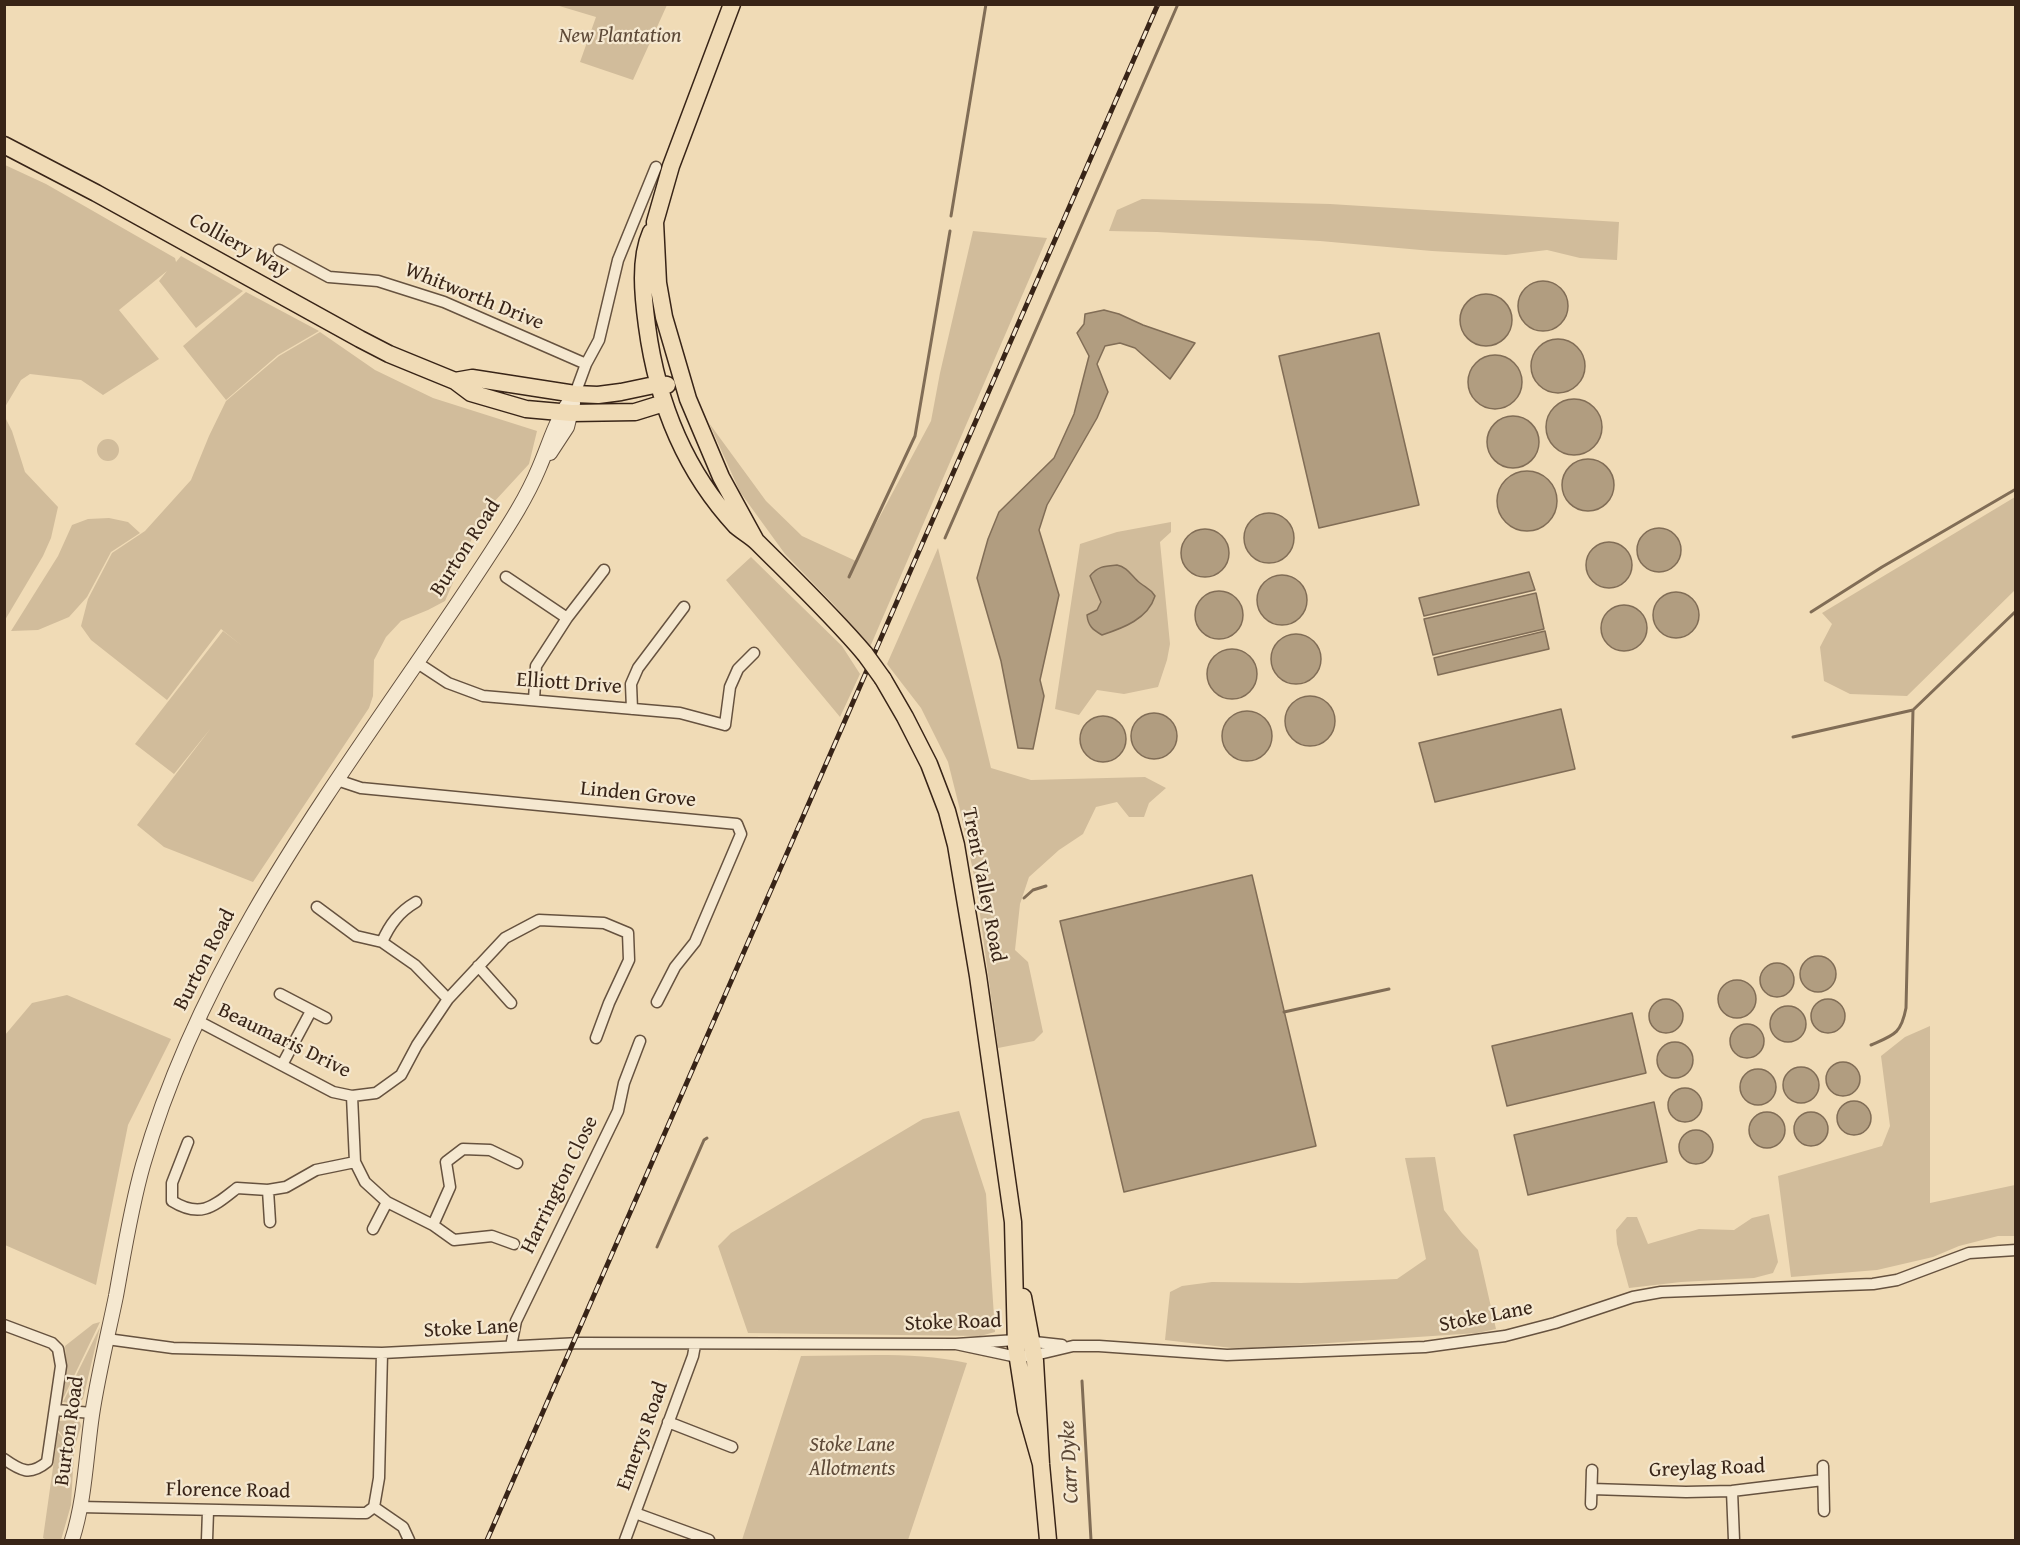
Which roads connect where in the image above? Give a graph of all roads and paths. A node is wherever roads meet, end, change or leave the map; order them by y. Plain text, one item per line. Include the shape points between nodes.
1 (732, 4) edge
2 (4, 145) edge
3 (656, 167) dead end
4 (656, 217) junction
5 (279, 250) dead end
6 (586, 364) junction
7 (455, 381) junction
8 (674, 390) junction
9 (575, 394) junction
10 (664, 403) junction
11 (566, 413) junction
12 (756, 541) junction
13 (604, 570) dead end
14 (506, 577) dead end
15 (684, 608) dead end
16 (567, 618) junction
17 (754, 653) dead end
18 (416, 662) junction
19 (534, 700) junction
20 (632, 709) junction
21 (337, 780) junction
22 (401, 897) dead end
23 (317, 907) dead end
24 (382, 942) junction
25 (478, 966) junction
26 (280, 994) dead end
27 (448, 999) junction
28 (657, 1002) dead end
29 (511, 1003) dead end
30 (311, 1011) junction
31 (326, 1018) dead end
32 (198, 1021) junction
33 (596, 1038) dead end
34 (640, 1041) dead end
35 (282, 1065) junction
36 (352, 1096) junction
37 (188, 1142) dead end
38 (355, 1162) junction
39 (517, 1163) dead end
40 (268, 1190) junction
41 (387, 1202) junction
42 (270, 1222) dead end
43 (433, 1225) junction
44 (373, 1229) dead end
45 (514, 1244) dead end
46 (2016, 1250) edge
47 (4, 1325) edge
48 (107, 1339) junction
49 (838, 1344) joint
50 (956, 1344) junction
51 (695, 1345) junction
52 (511, 1346) junction
53 (1070, 1346) joint
54 (1025, 1348) junction
55 (382, 1353) junction
56 (56, 1410) junction
57 (92, 1413) junction
58 (668, 1422) junction
59 (732, 1447) dead end
60 (4, 1460) edge
61 (1823, 1466) dead end
62 (1592, 1470) dead end
63 (1823, 1480) junction
64 (1592, 1489) junction
65 (1732, 1491) junction
66 (1591, 1504) dead end
67 (80, 1507) junction
68 (374, 1508) junction
69 (208, 1510) junction
70 (1824, 1511) dead end
71 (635, 1513) junction
72 (72, 1540) edge
73 (207, 1540) edge
74 (409, 1540) edge
75 (625, 1540) edge
76 (709, 1540) edge
77 (1048, 1540) edge
78 (1734, 1540) edge

1 - 4 main road via 670,166
2 - 7 main road, Colliery Way via 388,354
3 - 6 street, Burton Road via 633,236 618,260 599,340
4 - 8 main road, Trent Valley Road via 658,283
4 - 8 main road, Trent Valley Road via 644,253 646,313 651,353
5 - 6 street, Whitworth Drive via 329,278 378,280 444,303
6 - 9 street, Burton Road
7 - 9 main road, Colliery Way via 472,378
7 - 11 main road, Colliery Way via 471,393 526,409
8 - 9 main road, Colliery Way
8 - 10 main road, Trent Valley Road
8 - 12 main road, Trent Valley Road
9 - 11 street, Burton Road
10 - 11 main road, Colliery Way via 639,412
10 - 12 main road, Trent Valley Road via 671,426 705,488 738,527
11 - 18 street, Burton Road via 567,427 492,551
12 - 54 main road, Trent Valley Road, bridge via 845,631 883,679 929,764 947,811 980,985
13 - 16 street
14 - 16 street
15 - 20 street via 638,668 632,684
16 - 19 street via 536,666
17 - 20 street, Elliott Drive via 738,669 730,687 725,725 680,713
18 - 19 street, Elliott Drive via 448,683 483,696
18 - 21 street, Burton Road
19 - 20 street, Elliott Drive
21 - 28 street, Linden Grove via 361,788 736,824 741,834 695,942
21 - 32 street, Burton Road via 271,881 229,954
22 - 24 street via 412,904 402,910
23 - 24 street via 356,936
24 - 27 street via 414,965
25 - 27 street, Beaumaris Drive
25 - 29 street
25 - 33 street, Beaumaris Drive via 505,938 539,920 604,923 628,933 629,960
26 - 30 street
27 - 36 street, Beaumaris Drive via 401,1075 376,1093
30 - 31 street
30 - 35 street
32 - 35 street, Beaumaris Drive
32 - 48 street, Burton Road via 142,1167
34 - 52 street, Harrington Close via 618,1111 516,1321
35 - 36 street, Beaumaris Drive via 333,1092
36 - 38 street
37 - 40 street via 172,1184 172,1201 186,1209 211,1208 237,1188
38 - 40 street via 316,1170 286,1187
38 - 41 street via 365,1182
39 - 43 street via 490,1150 463,1149 446,1162 450,1187
40 - 42 street
41 - 43 street
41 - 44 street
43 - 45 street via 454,1240 492,1236
46 - 53 street, Stoke Lane via 1969,1253 1897,1280 1873,1284 1661,1292 1515,1334 1435,1346 1227,1355
47 - 56 street via 58,1349 61,1366
48 - 55 street, Stoke Lane via 173,1348
48 - 57 street, Burton Road
49 - 50 street, Stoke Road
49 - 51 street, Stoke Lane
50 - 54 street
50 - 54 street, Stoke Road
51 - 52 street, Stoke Lane
51 - 58 street, Emerys Road
52 - 55 street, Stoke Lane
53 - 54 street, Stoke Road
54 - 77 main road, Trent Valley Road
55 - 68 street via 379,1478
56 - 57 street
56 - 60 street via 47,1462 35,1470 24,1471
57 - 67 street, Burton Road
58 - 59 street
58 - 71 street, Emerys Road
61 - 63 street
62 - 64 street
63 - 65 street, Greylag Road
63 - 70 street
64 - 65 street, Greylag Road
64 - 66 street
65 - 78 street
67 - 69 street, Florence Road
67 - 72 street, Burton Road
68 - 69 street, Florence Road via 366,1513
68 - 74 street via 403,1527
69 - 73 street
71 - 75 street, Emerys Road
71 - 76 street

